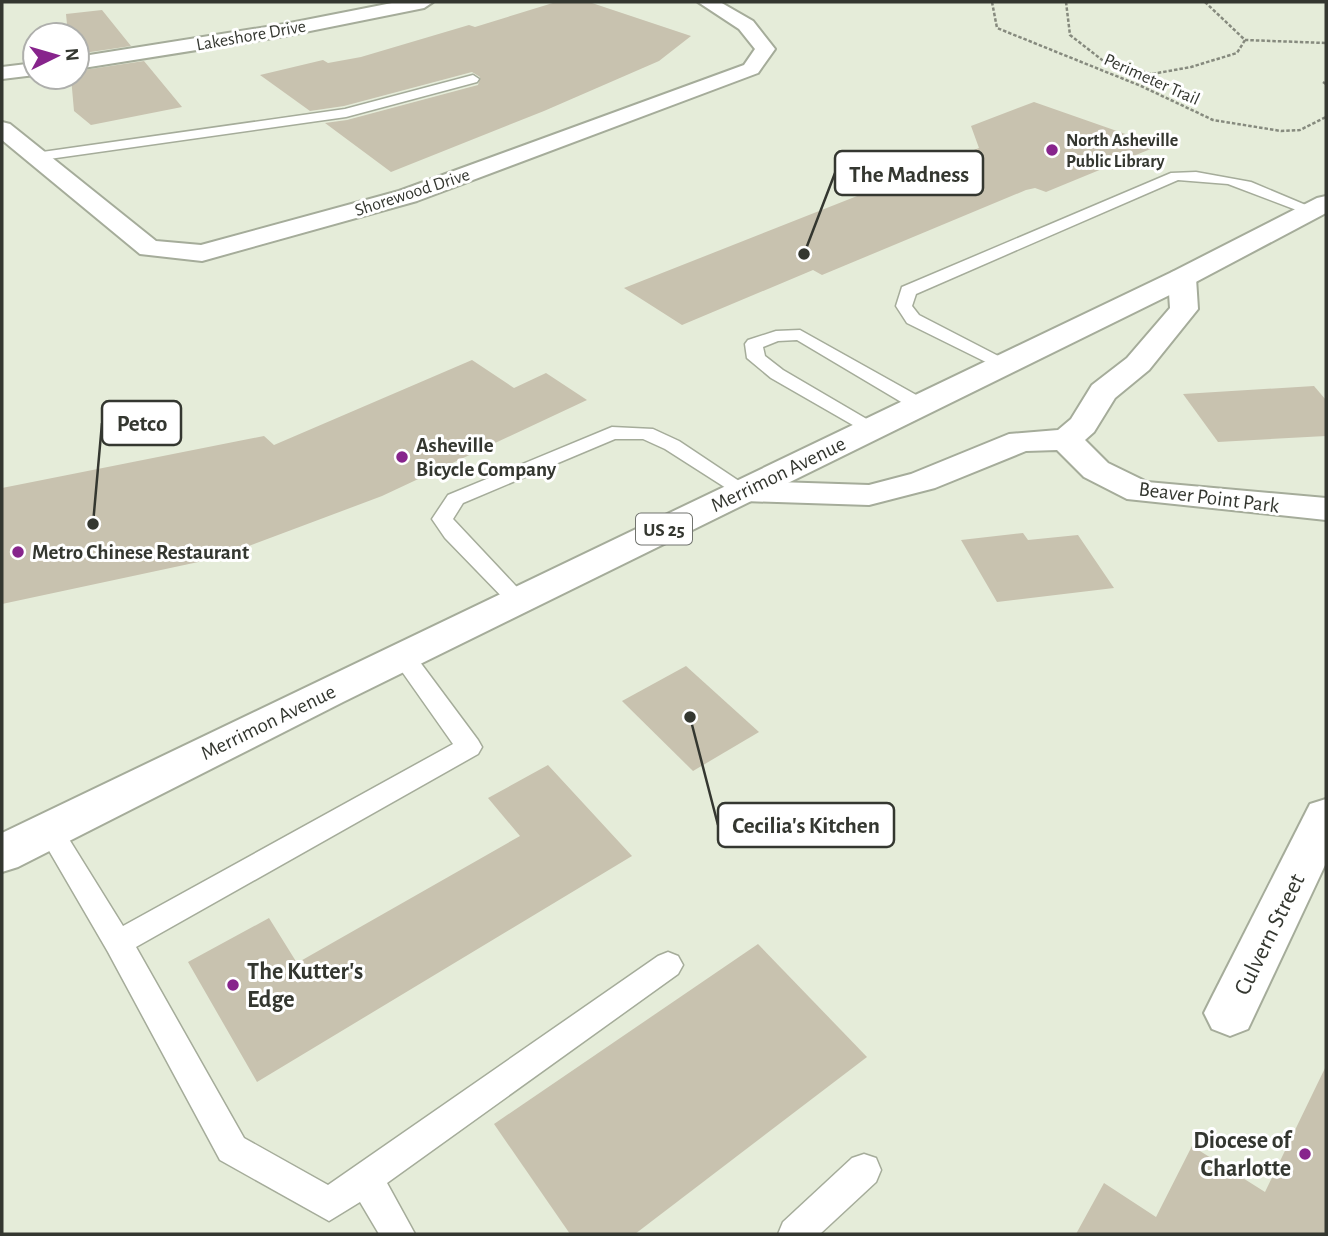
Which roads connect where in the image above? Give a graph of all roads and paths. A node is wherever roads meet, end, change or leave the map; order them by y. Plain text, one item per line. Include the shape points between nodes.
1 (424, 2) edge
2 (707, 2) edge
3 (992, 2) edge
4 (1066, 2) edge
5 (1205, 2) edge
6 (1245, 40) junction
7 (1326, 43) edge
8 (91, 61) edge
9 (21, 71) edge
10 (2, 74) edge
11 (473, 79) dead end
12 (1326, 117) edge
13 (2, 130) edge
14 (35, 157) junction
15 (1319, 207) edge
16 (1182, 278) junction
17 (1002, 365) junction
18 (920, 405) junction
19 (872, 428) junction
20 (1066, 440) junction
21 (744, 491) junction
22 (1326, 509) edge
23 (518, 600) junction
24 (403, 656) junction
25 (1326, 816) edge
26 (50, 830) junction
27 (2, 854) edge
28 (118, 943) junction
29 (668, 965) dead end
30 (1230, 1013) dead end
31 (864, 1170) dead end
32 (365, 1179) junction
33 (398, 1234) edge
34 (795, 1234) edge

1 - 8 street, Lakeshore Drive
2 - 14 street, Shorewood Drive via 746,25 765,49 751,69 408,196 202,253 149,248
3 - 12 path, Perimeter Trail via 997,28 1213,120 1281,131 1300,130
4 - 6 path via 1070,35 1106,63 1152,74 1237,53
5 - 6 path
6 - 7 path
9 - 10 street
11 - 14 lane via 346,113
13 - 14 street, Shorewood Drive
15 - 16 street, Merrimon Avenue / US 25
15 - 17 lane via 1231,178 1176,176 908,291 904,306 913,319
16 - 17 street, Merrimon Avenue / US 25
16 - 20 street via 1184,309 1138,364 1103,392 1083,425
17 - 18 street, Merrimon Avenue / US 25
18 - 19 street, Merrimon Avenue / US 25
18 - 19 lane via 800,335 776,336 754,344 756,358 777,373
19 - 21 street, Merrimon Avenue / US 25
20 - 21 street via 1021,441 923,481 869,495
20 - 22 street, Beaver Point Park via 1096,470 1139,492
21 - 23 street, Merrimon Avenue / US 25
21 - 23 lane via 646,433 612,433 455,499 442,519
23 - 24 street, Merrimon Avenue / US 25
24 - 26 street, Merrimon Avenue / US 25
24 - 28 lane via 469,747
25 - 30 street, Culvern Street
26 - 27 street, Merrimon Avenue / US 25
26 - 28 lane
28 - 32 lane via 232,1149 329,1204
29 - 32 lane
31 - 34 lane
32 - 33 lane

